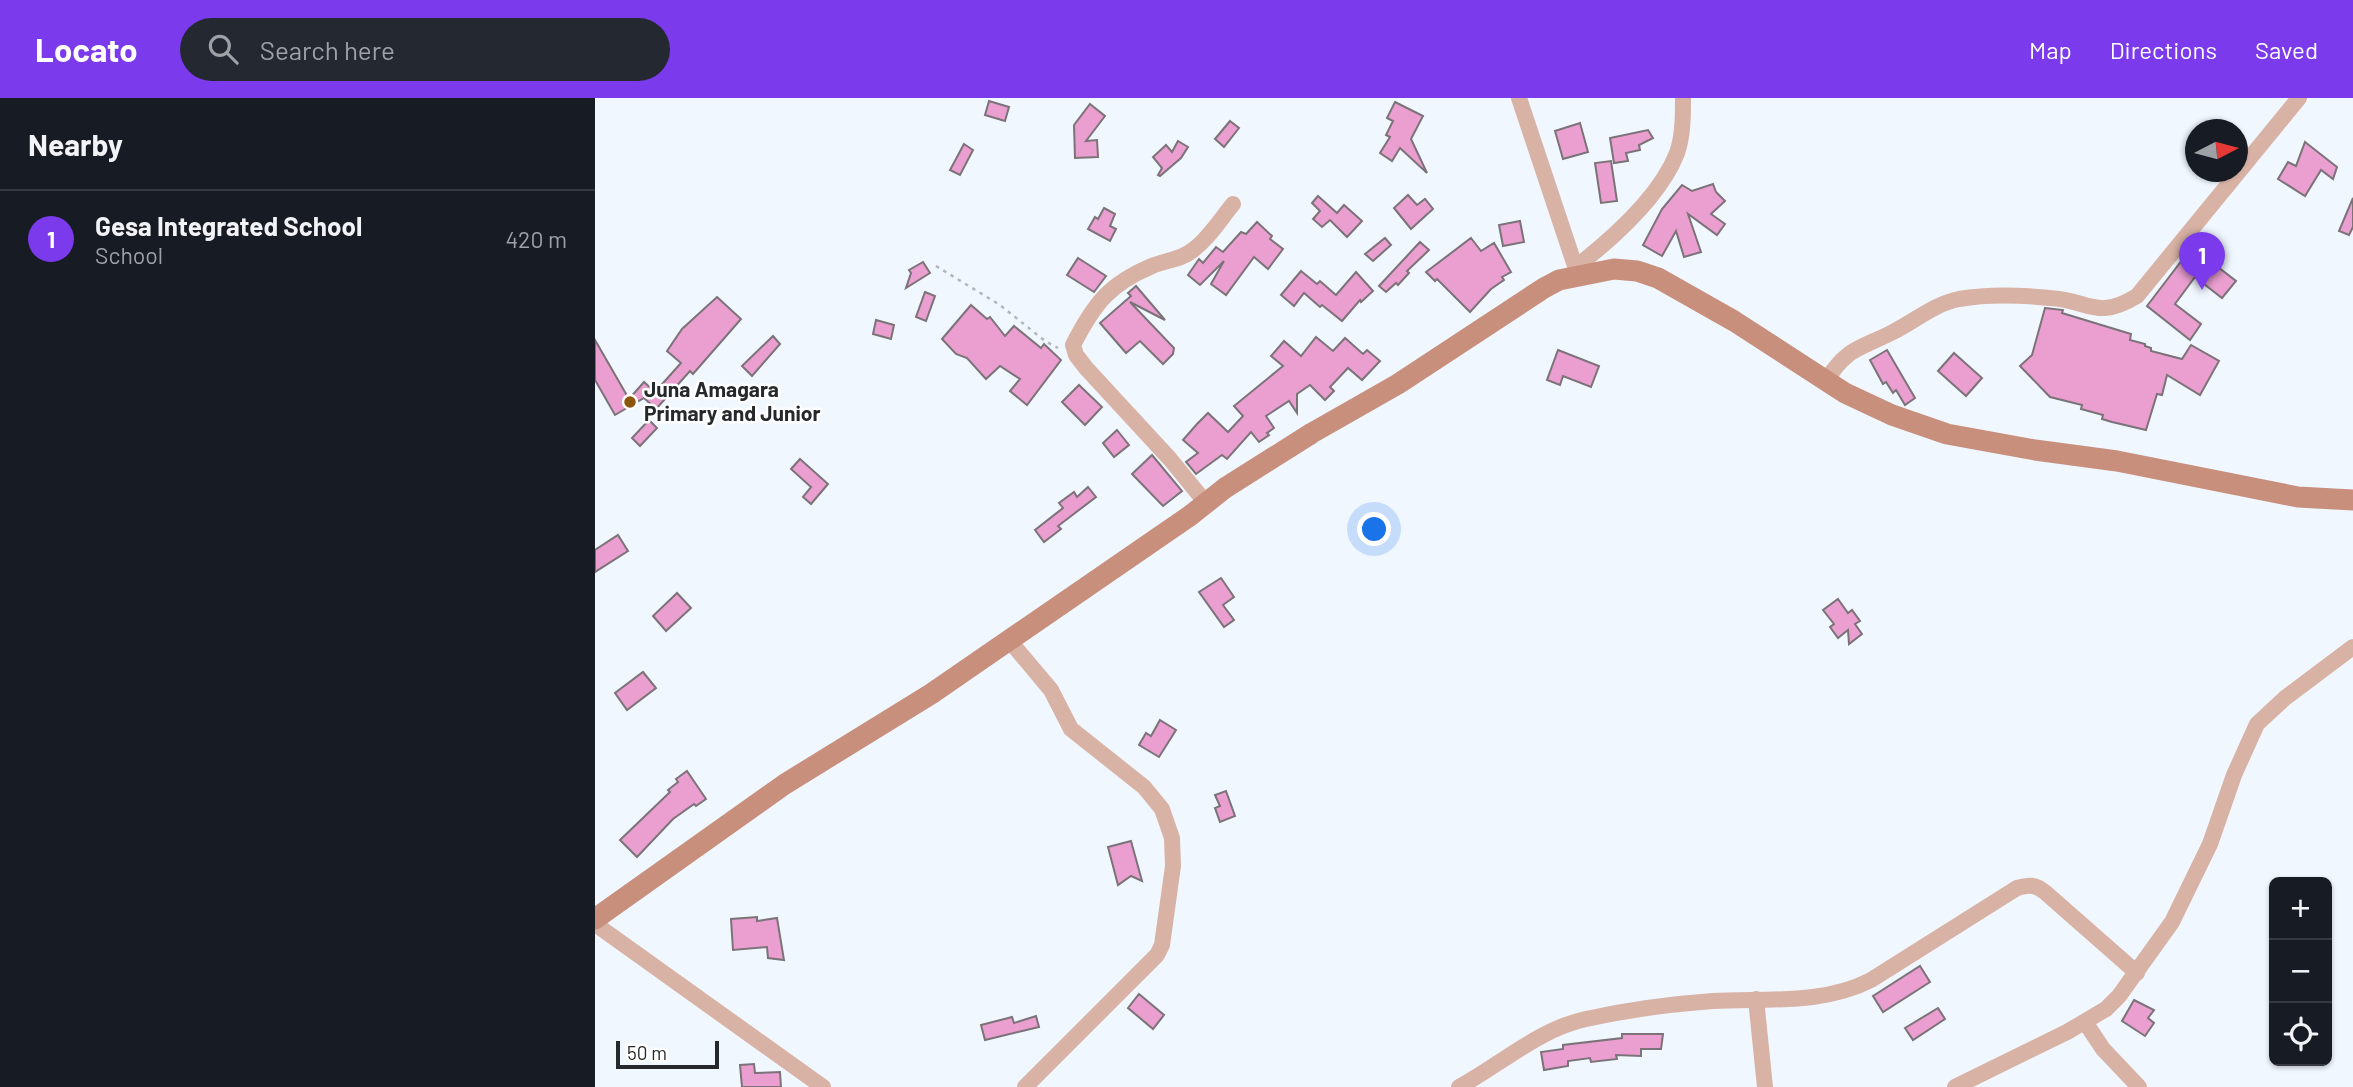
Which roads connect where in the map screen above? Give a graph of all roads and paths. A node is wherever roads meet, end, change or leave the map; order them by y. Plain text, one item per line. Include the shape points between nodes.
1 (1519, 98) edge
2 (1683, 98) edge
3 (2299, 98) edge
4 (1233, 204) dead end
5 (936, 266) dead end
6 (1577, 272) junction
7 (1045, 341) dead end
8 (1826, 382) junction
9 (2353, 500) edge
10 (1206, 503) junction
11 (1009, 640) junction
12 (2353, 647) edge
13 (595, 921) edge
14 (2137, 973) junction
15 (1756, 999) junction
16 (2085, 1022) junction
17 (823, 1087) edge
18 (1025, 1087) edge
19 (1459, 1087) edge
20 (1765, 1087) edge
21 (1955, 1087) edge
22 (2139, 1087) edge

1 - 6 street
2 - 6 street via 1677,152 1665,174 1650,198
3 - 8 street via 2137,296 2100,308 2053,298 1958,300 1937,306 1850,352
4 - 10 street via 1192,252 1136,274 1105,293 1073,345 1086,368
5 - 7 path via 1000,305
6 - 8 main road via 1614,269 1658,278
6 - 10 main road via 1544,288
8 - 9 main road via 1892,415 1947,434 2298,496
10 - 11 main road
11 - 13 main road via 883,726 785,784
11 - 18 street via 1051,690 1071,729 1144,787 1162,809 1172,838 1163,945
12 - 14 street via 2257,724 2202,862 2172,922
13 - 17 street
14 - 15 street via 2046,893 2027,885 1852,990 1832,996
14 - 16 street via 2106,1009
15 - 19 street via 1583,1019 1558,1028
15 - 20 street
16 - 21 street
16 - 22 street

